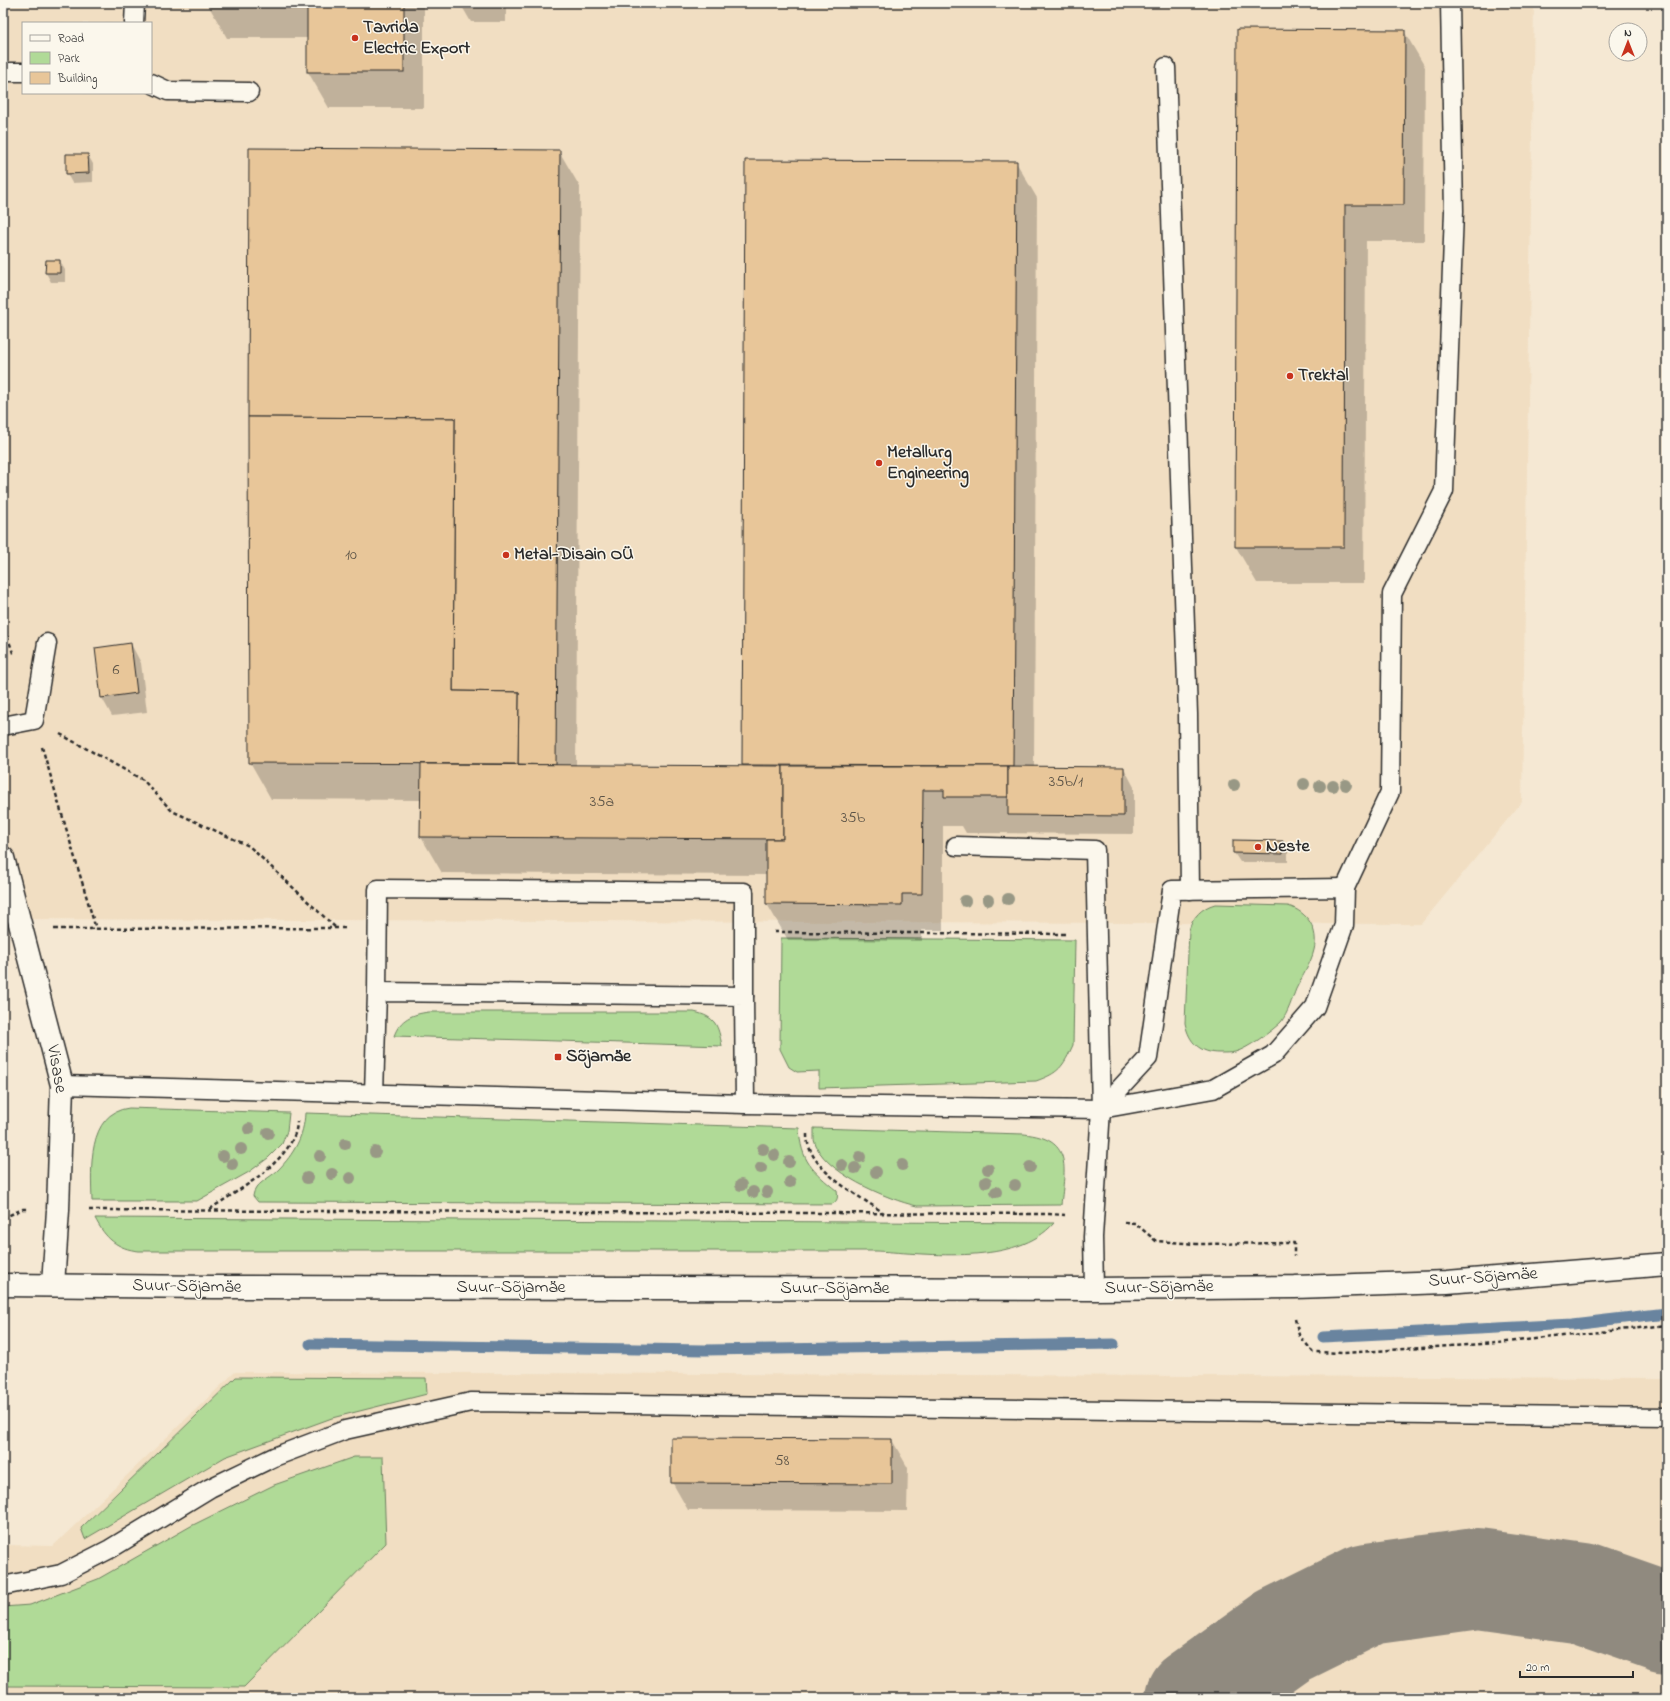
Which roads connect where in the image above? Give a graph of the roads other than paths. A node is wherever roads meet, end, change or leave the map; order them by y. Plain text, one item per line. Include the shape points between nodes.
1 (135, 3) edge
2 (1450, 3) edge
3 (134, 22) edge
4 (1166, 67) dead end
5 (3, 72) edge
6 (22, 72) edge
7 (152, 83) edge
8 (250, 92) dead end
9 (48, 643) dead end
10 (3, 726) edge
11 (956, 846) dead end
12 (3, 858) edge
13 (1345, 888) junction
14 (1190, 890) junction
15 (377, 992) junction
16 (744, 996) junction
17 (62, 1085) junction
18 (374, 1094) junction
19 (745, 1104) junction
20 (1101, 1109) junction
21 (1667, 1264) edge
22 (3, 1285) edge
23 (53, 1285) junction
24 (1094, 1289) junction
25 (1667, 1417) edge
26 (3, 1586) edge

1 - 3 lane
2 - 13 lane via 1454,211 1444,491 1392,594 1390,792
4 - 14 lane via 1188,706
5 - 6 lane
7 - 8 lane via 168,91
9 - 10 lane via 34,720
11 - 20 lane via 1095,850
12 - 17 main road, Visase
13 - 14 lane
13 - 20 lane via 1344,925 1315,1007 1273,1055 1214,1089
14 - 20 lane via 1172,890 1148,1058
15 - 16 lane
15 - 16 lane via 378,889 744,892
15 - 18 lane
16 - 19 lane
17 - 18 lane
17 - 23 main road, Visase
18 - 19 lane
19 - 20 lane
20 - 24 lane via 1094,1219
21 - 24 main road, Suur-Sõjamäe via 1447,1282
22 - 23 main road, Suur-Sõjamäe
23 - 24 main road, Suur-Sõjamäe
25 - 26 lane via 471,1402 346,1430 274,1457 210,1488 110,1549 61,1574

